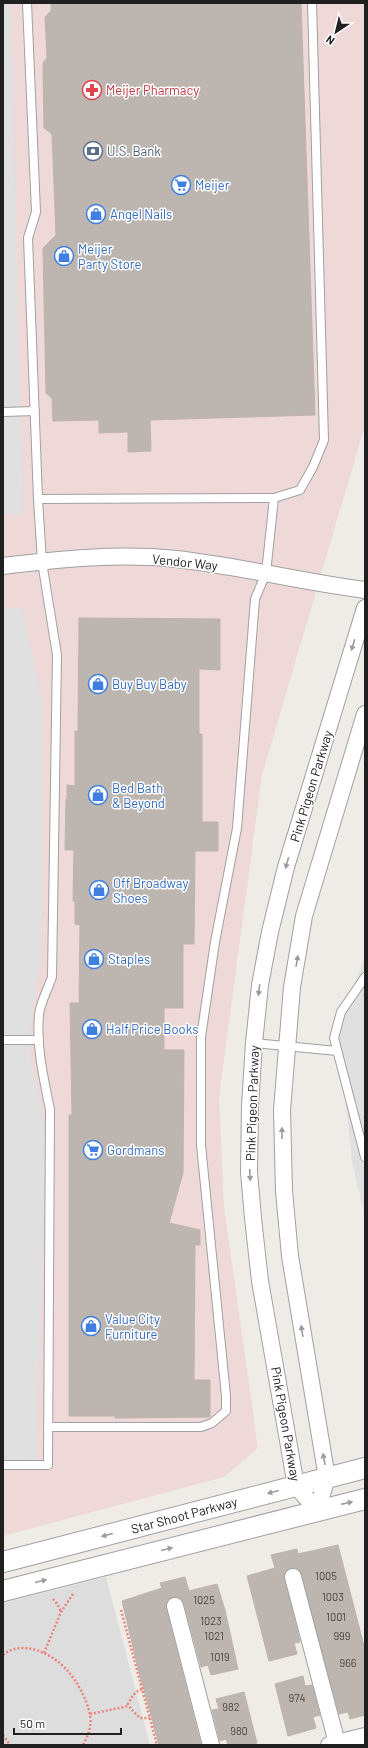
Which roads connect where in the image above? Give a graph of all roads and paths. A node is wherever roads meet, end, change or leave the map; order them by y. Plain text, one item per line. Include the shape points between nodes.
1 (27, 3) edge
2 (312, 3) edge
3 (3, 412) edge
4 (35, 412) junction
5 (274, 498) junction
6 (38, 499) junction
7 (42, 562) junction
8 (3, 566) edge
9 (266, 573) junction
10 (365, 590) edge
11 (365, 608) edge
12 (365, 714) edge
13 (365, 977) edge
14 (3, 1040) edge
15 (39, 1040) junction
16 (254, 1043) junction
17 (286, 1047) junction
18 (337, 1051) junction
19 (365, 1157) edge
20 (48, 1427) junction
21 (3, 1465) edge
22 (365, 1468) edge
23 (327, 1478) junction
24 (296, 1486) junction
25 (365, 1499) edge
26 (316, 1510) junction
27 (3, 1562) edge
28 (293, 1578) dead end
29 (3, 1591) edge
30 (73, 1594) dead end
31 (53, 1599) dead end
32 (175, 1606) dead end
33 (121, 1610) dead end
34 (61, 1612) junction
35 (44, 1653) junction
36 (3, 1655) edge
37 (142, 1689) junction
38 (129, 1706) junction
39 (90, 1714) junction
40 (150, 1718) junction
41 (3, 1735) edge
42 (365, 1736) edge
43 (333, 1744) edge
44 (10, 1745) edge
45 (83, 1745) edge
46 (157, 1745) edge
47 (211, 1745) edge

1 - 4 lane via 36,212 28,238
2 - 5 lane via 324,440 313,468 300,490
3 - 4 lane
4 - 6 lane
5 - 6 lane
5 - 9 lane
6 - 7 lane
7 - 8 street, Vendor Way
7 - 9 street, Vendor Way via 114,557 175,559
7 - 15 lane via 57,655 52,977 39,1014
9 - 10 street, Vendor Way
9 - 20 lane via 255,599 237,828 201,1037 201,1145 226,1411 212,1423 201,1427
11 -> 16 street, Pink Pigeon Parkway via 282,882 260,985
17 -> 12 street via 292,987 304,916
13 - 18 lane via 341,1012 334,1038
14 - 15 lane
15 - 20 lane via 42,1072 50,1110
16 - 17 lane
16 -> 24 street, Pink Pigeon Parkway via 250,1106 253,1218 260,1281
17 - 18 lane
23 -> 17 street via 290,1256 282,1148
18 - 19 lane
20 - 21 lane via 48,1465
22 - 23 street, Star Shoot Parkway
23 - 24 street, Star Shoot Parkway
23 - 26 street
24 - 26 street, Pink Pigeon Parkway
24 -> 27 street, Star Shoot Parkway
26 -> 25 street
29 -> 26 street
28 - 43 street
30 - 34 path
31 - 34 path
32 - 47 street
33 - 37 path
34 - 35 path
35 - 36 path via 18,1648
35 - 39 path via 66,1668 80,1688
37 - 38 path via 137,1690 132,1696
37 - 40 path
38 - 39 path
38 - 40 path via 140,1718
39 - 45 path via 89,1733
40 - 46 path
41 - 44 path
42 - 43 street

